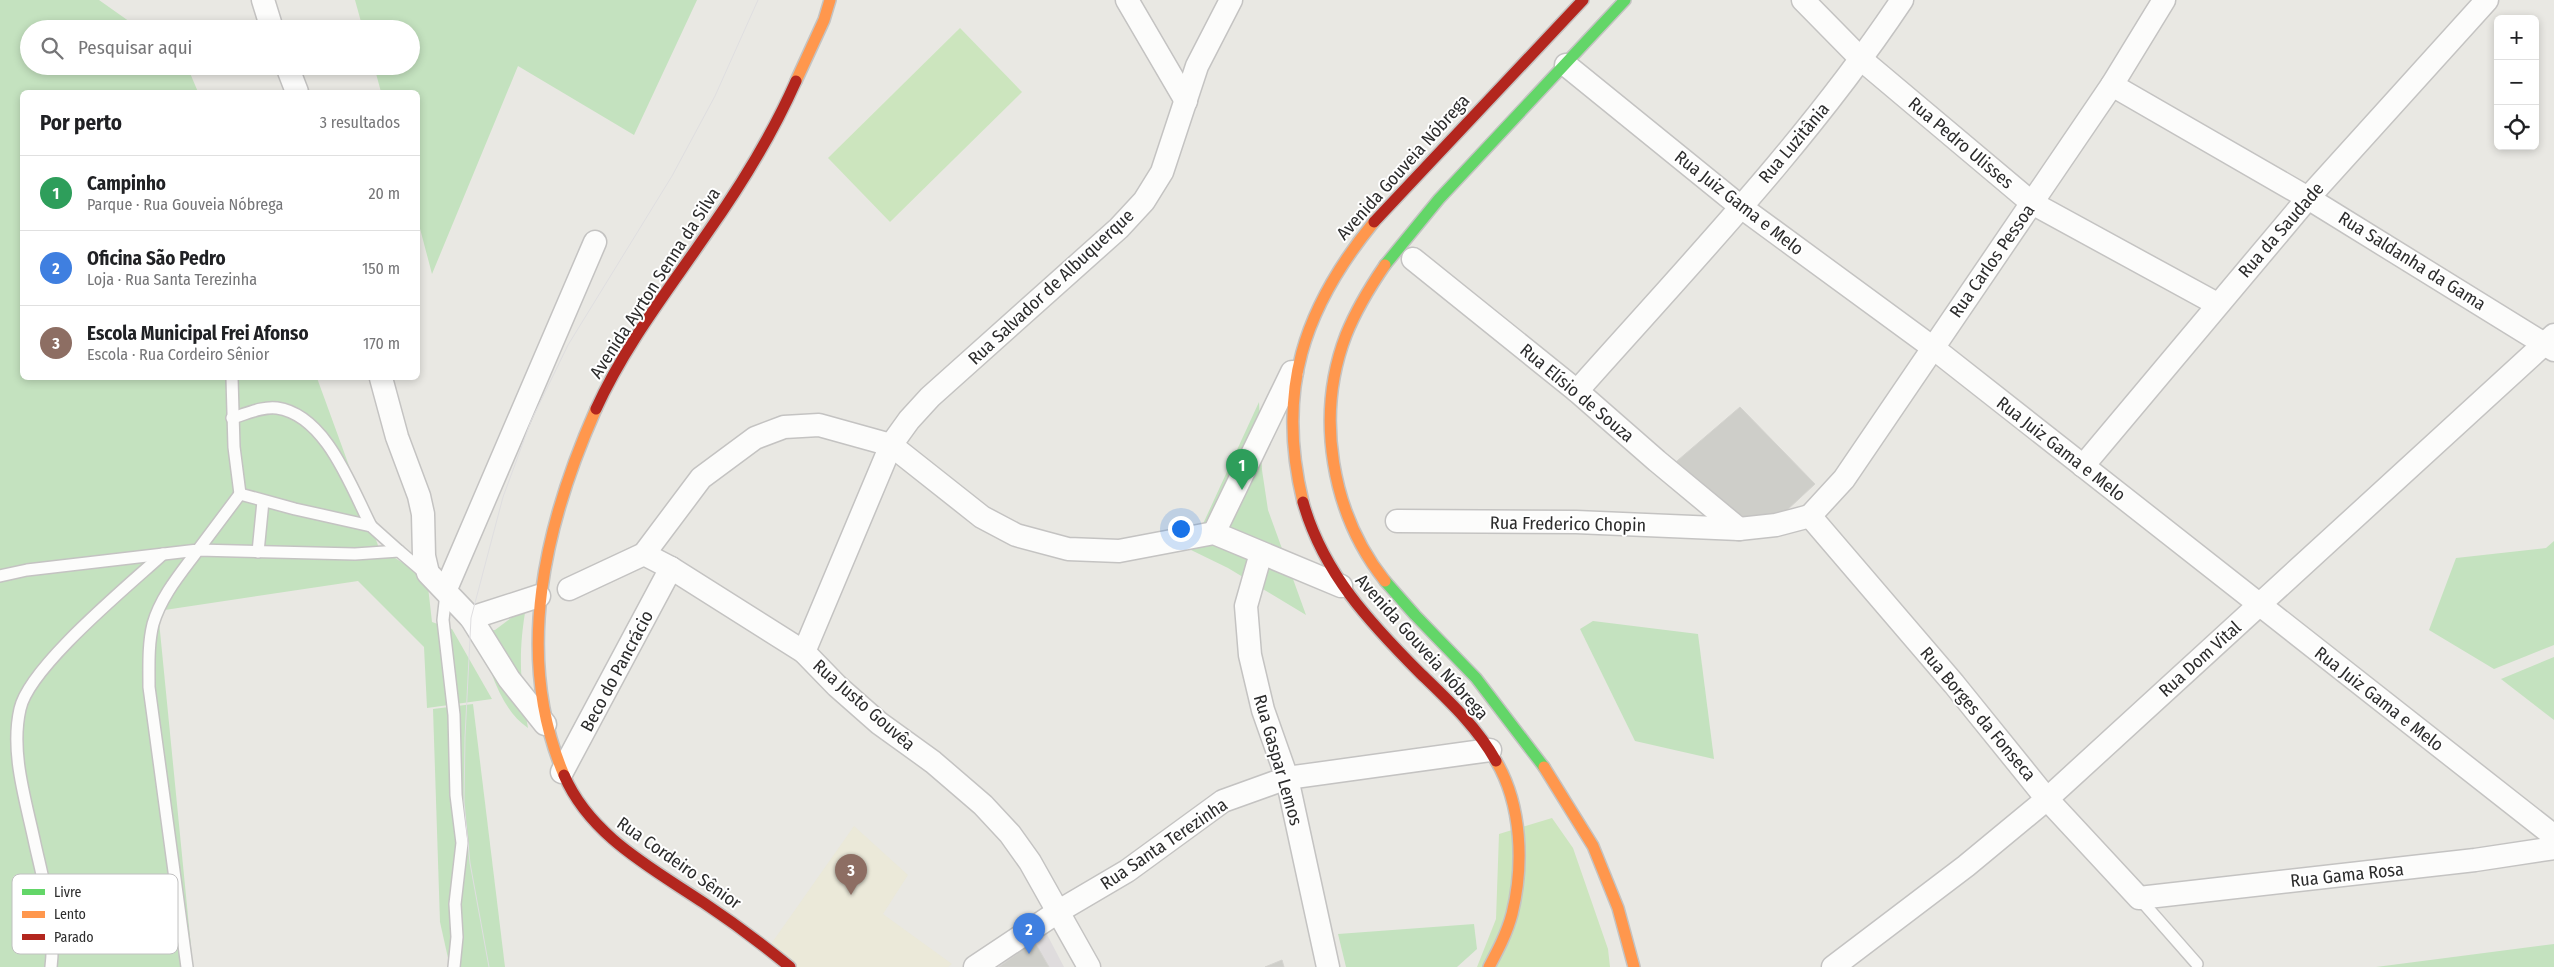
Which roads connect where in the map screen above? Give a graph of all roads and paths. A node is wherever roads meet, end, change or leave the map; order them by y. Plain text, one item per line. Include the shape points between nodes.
1 (263, 0) edge
2 (830, 0) edge
3 (1127, 0) edge
4 (1231, 0) edge
5 (1583, 0) edge
6 (1625, 0) edge
7 (1803, 0) edge
8 (1902, 0) edge
9 (2164, 0) edge
10 (2487, 0) edge
11 (269, 20) edge
12 (1862, 60) junction
13 (1566, 65) junction
14 (290, 75) edge
15 (2112, 85) junction
16 (296, 90) edge
17 (1186, 101) junction
18 (2308, 198) junction
19 (2032, 203) junction
20 (1741, 207) junction
21 (596, 242) dead end
22 (1414, 259) dead end
23 (2216, 304) junction
24 (2551, 342) edge
25 (1932, 347) junction
26 (1299, 358) junction
27 (232, 380) edge
28 (382, 380) edge
29 (1577, 391) junction
30 (232, 418) junction
31 (891, 445) junction
32 (2083, 466) junction
33 (240, 494) junction
34 (263, 500) junction
35 (1810, 516) junction
36 (1397, 521) dead end
37 (371, 526) junction
38 (1739, 529) junction
39 (1214, 533) junction
40 (198, 550) junction
41 (399, 551) junction
42 (258, 552) junction
43 (1261, 553) junction
44 (162, 554) junction
45 (644, 554) junction
46 (671, 568) junction
47 (0, 576) edge
48 (439, 584) junction
49 (1341, 586) junction
50 (569, 589) dead end
51 (539, 596) junction
52 (2259, 605) junction
53 (471, 618) junction
54 (804, 652) junction
55 (545, 724) junction
56 (1490, 750) junction
57 (562, 772) junction
58 (1286, 778) junction
59 (2047, 799) junction
60 (2554, 836) edge
61 (2554, 848) edge
62 (41, 874) edge
63 (174, 874) edge
64 (2139, 898) junction
65 (178, 901) edge
66 (1059, 911) junction
67 (52, 954) edge
68 (2196, 964) dead end
69 (51, 967) edge
70 (187, 967) edge
71 (454, 967) edge
72 (790, 967) edge
73 (975, 967) edge
74 (1089, 967) edge
75 (1328, 967) edge
76 (1489, 967) edge
77 (1634, 967) edge
78 (1833, 967) edge

1 - 11 street
2 - 51 street, Avenida Ayrton Senna da Silva via 824,20 769,137 605,389 564,494 545,560
3 - 17 street
4 - 17 street, Rua Salvador de Albuquerque via 1197,66
5 - 26 street, Avenida Gouveia Nóbrega via 1366,231 1326,292
6 - 13 street, Avenida Gouveia Nóbrega
7 - 12 street, Rua Pedro Ulisses
8 - 12 street, Rua Luzitânia
9 - 15 street, Rua Carlos Pessoa
10 - 18 street, Rua da Saudade
12 - 19 street, Rua Pedro Ulisses
12 - 20 street, Rua Luzitânia
13 - 20 street, Rua Juiz Gama e Melo
13 - 77 street, Avenida Gouveia Nóbrega via 1411,232 1354,315 1336,379 1332,429 1334,466 1344,509 1381,576 1476,679 1530,746 1564,797 1595,849 1627,936
14 - 16 street
15 - 18 street, Rua Saldanha da Gama
15 - 19 street, Rua Carlos Pessoa
17 - 31 street, Rua Salvador de Albuquerque via 1162,172 1144,200 1119,228 930,397
18 - 23 street, Rua da Saudade
18 - 24 street, Rua Saldanha da Gama
19 - 23 street, Rua Pedro Ulisses
19 - 25 street, Rua Carlos Pessoa
20 - 25 street, Rua Juiz Gama e Melo
20 - 29 street, Rua Luzitânia
21 - 48 street
22 - 29 street, Rua Elísio de Souza
23 - 32 street, Rua da Saudade
24 - 52 street, Rua Dom Vital
25 - 32 street, Rua Juiz Gama e Melo
25 - 35 street, Rua Carlos Pessoa via 1844,479
26 - 39 street
26 - 49 street, Avenida Gouveia Nóbrega via 1292,406 1292,452 1300,495 1317,543
27 - 30 lane
28 - 48 street via 397,437 419,496 425,531 424,556
29 - 38 street, Rua Elísio de Souza
30 - 33 lane
30 - 37 lane via 276,408 301,416 321,434
31 - 39 street via 982,517 1016,535 1068,549 1119,551
31 - 45 street via 819,425 784,427 755,438 701,478
31 - 54 street, Rua Salvador de Albuquerque
32 - 52 street, Rua Juiz Gama e Melo
33 - 34 lane
33 - 40 lane
34 - 37 lane
34 - 42 lane
35 - 38 street via 1776,525
35 - 59 street, Rua Borges da Fonseca via 1954,684
36 - 38 street, Rua Frederico Chopin via 1576,522
37 - 41 lane
39 - 43 street
40 - 42 lane
40 - 44 lane
40 - 63 lane via 166,594 153,624 149,648 149,687
41 - 42 lane via 355,554
41 - 48 lane
43 - 49 street
43 - 58 street, Rua Gaspar Lemos via 1246,606 1250,655 1263,710
44 - 47 lane
44 - 62 lane via 58,652 29,686 20,708 17,729 20,775
45 - 46 street, Rua Justo Gouvêa
45 - 50 street
46 - 54 street, Rua Justo Gouvêa
46 - 57 street, Beco do Pancrácio
48 - 53 street
48 - 71 lane via 454,714 456,795 462,843 455,904 457,938
49 - 56 street, Avenida Gouveia Nóbrega via 1460,713
51 - 53 street
51 - 55 street, Rua Cordeiro Sênior via 537,675
52 - 59 street, Rua Dom Vital
52 - 60 street, Rua Juiz Gama e Melo
53 - 55 street via 508,679
54 - 66 street, Rua Justo Gouvêa via 879,723 983,805 1015,841
55 - 57 street, Rua Cordeiro Sênior
56 - 58 street, Rua Santa Terezinha
56 - 76 street, Avenida Gouveia Nóbrega via 1510,789 1518,866 1512,912
57 - 72 street, Rua Cordeiro Sênior via 577,800 616,844 735,924
58 - 66 street, Rua Santa Terezinha via 1223,801 1127,871
58 - 75 street, Rua Gaspar Lemos
59 - 64 street, Rua Borges da Fonseca
59 - 78 street, Rua Dom Vital via 1966,866
61 - 64 street, Rua Gama Rosa
64 - 68 lane, Rua Borges da Fonseca
65 - 70 lane
66 - 73 street, Rua Santa Terezinha
66 - 74 street, Rua Justo Gouvêa
67 - 69 lane

